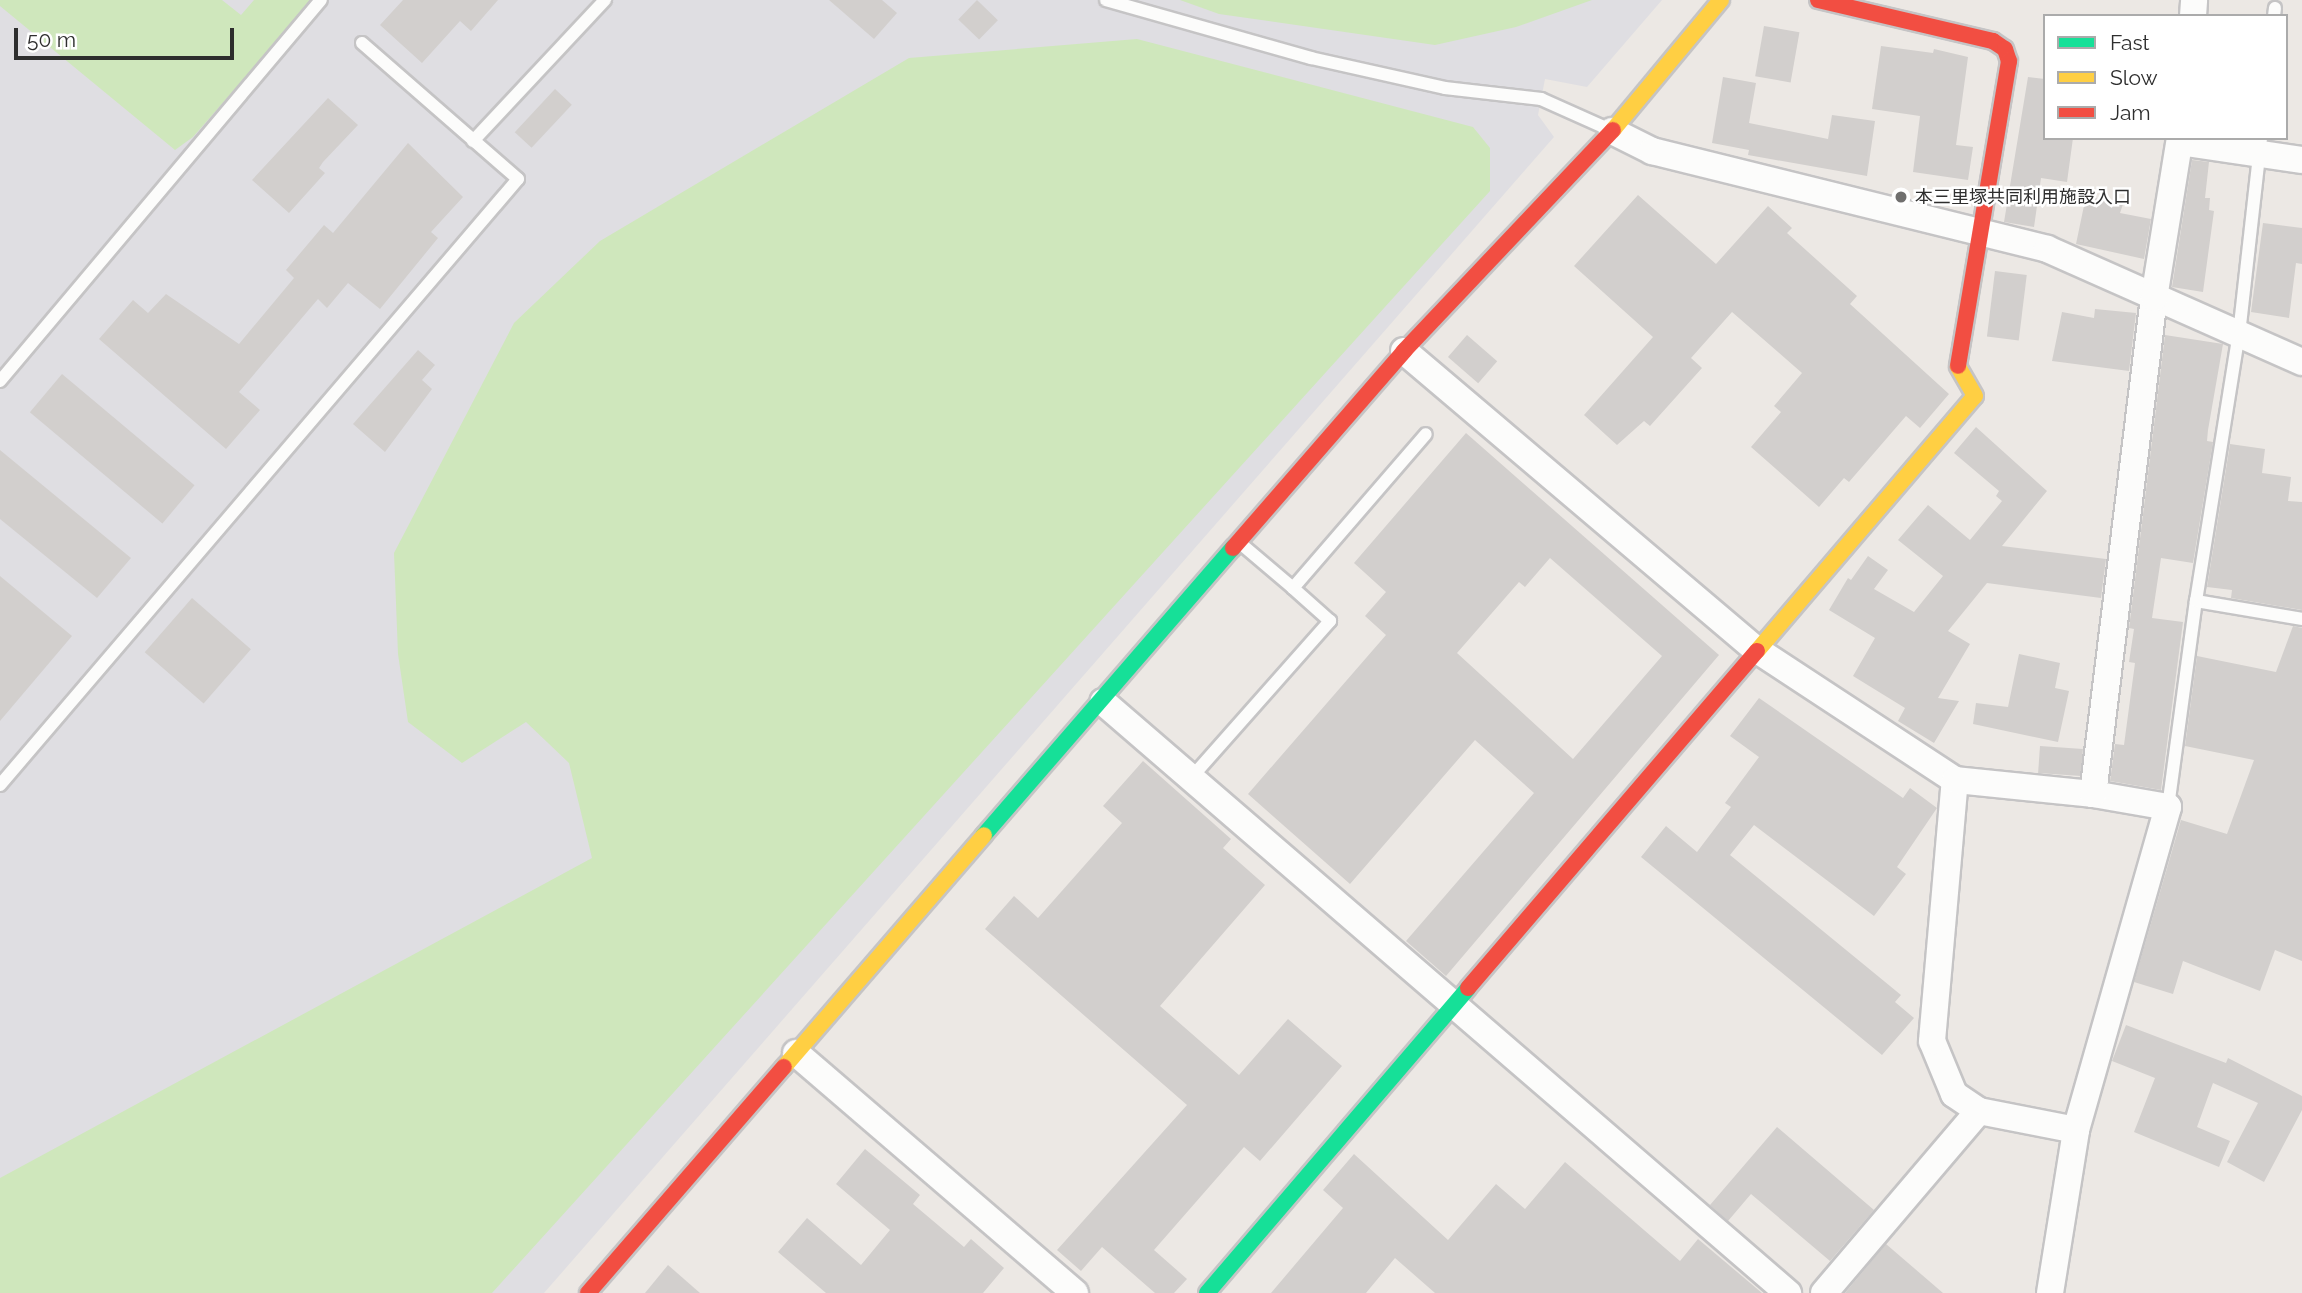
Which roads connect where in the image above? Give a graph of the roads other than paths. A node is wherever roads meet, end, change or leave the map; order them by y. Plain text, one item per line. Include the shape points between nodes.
1 (321, 0) edge
2 (605, 0) edge
3 (1106, 0) edge
4 (1721, 0) edge
5 (1818, 0) edge
6 (362, 43) dead end
7 (1612, 131) junction
8 (2180, 140) edge
9 (473, 141) junction
10 (2260, 147) edge
11 (2302, 160) edge
12 (1981, 231) junction
13 (2154, 298) junction
14 (2239, 334) junction
15 (1404, 351) junction
16 (2302, 362) edge
17 (0, 381) edge
18 (1426, 434) dead end
19 (1240, 543) junction
20 (1293, 588) junction
21 (2196, 601) junction
22 (2302, 619) edge
23 (1757, 650) junction
24 (1103, 702) junction
25 (1191, 778) junction
26 (1955, 780) junction
27 (0, 785) edge
28 (2093, 794) junction
29 (2168, 807) junction
30 (1454, 1005) junction
31 (796, 1053) junction
32 (1979, 1111) junction
33 (2076, 1130) junction
34 (588, 1293) edge
35 (1074, 1293) edge
36 (1207, 1293) edge
37 (1788, 1293) edge
38 (1824, 1293) edge
39 (2050, 1293) edge

1 - 17 lane
2 - 9 lane
3 - 7 lane via 1311,58 1445,88 1541,99
4 - 7 street
5 - 12 street via 1993,41 2005,49 2009,61
6 - 9 lane
7 - 12 street via 1652,151
7 - 15 street
8 - 10 street
8 - 13 street
9 - 27 lane via 518,179
10 - 11 street
10 - 14 lane
12 - 13 street via 2065,256
12 - 23 street via 1958,368 1975,396
13 - 14 street
13 - 28 street
14 - 16 street
14 - 21 lane
15 - 19 street
15 - 23 street
18 - 20 lane
19 - 20 lane
19 - 24 street
20 - 25 lane via 1330,621
21 - 22 lane
21 - 29 lane
23 - 26 street
23 - 30 street
24 - 25 street
24 - 31 street
25 - 30 street
26 - 28 street
26 - 32 street via 1932,1041 1954,1094
28 - 29 street
29 - 33 street
30 - 36 street
30 - 37 street
31 - 34 street
31 - 35 street
32 - 33 street
32 - 38 street
33 - 39 street

